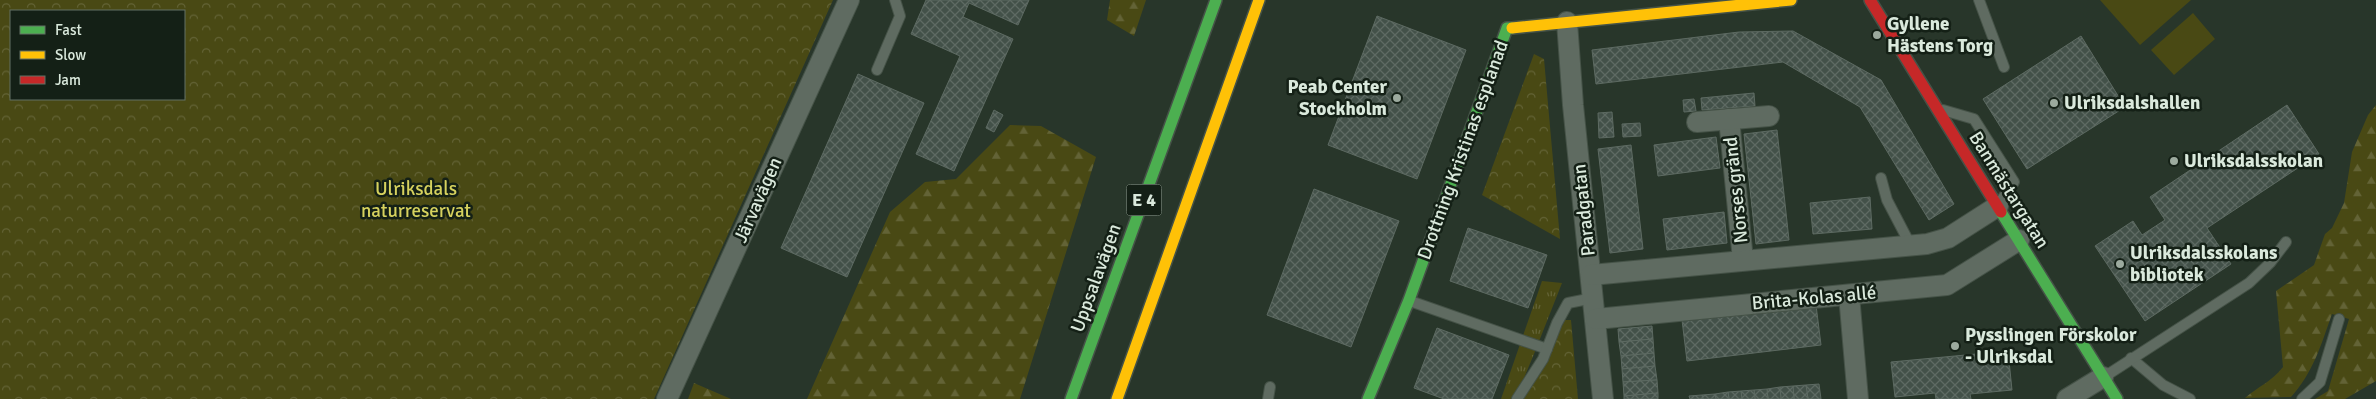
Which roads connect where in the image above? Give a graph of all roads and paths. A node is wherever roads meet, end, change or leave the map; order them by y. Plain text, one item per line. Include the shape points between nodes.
1 (849, 0) edge
2 (895, 0) edge
3 (1216, 0) edge
4 (1259, 0) edge
5 (1791, 0) edge
6 (1864, 0) edge
7 (1980, 0) edge
8 (1729, 3) edge
9 (1567, 22) junction
10 (2004, 67) dead end
11 (877, 70) dead end
12 (1938, 108) junction
13 (1769, 116) dead end
14 (1729, 119) junction
15 (1697, 122) dead end
16 (1881, 178) dead end
17 (1998, 206) junction
18 (2019, 240) junction
19 (2286, 242) dead end
20 (1910, 244) junction
21 (1743, 260) junction
22 (1591, 275) junction
23 (1849, 295) junction
24 (1593, 298) junction
25 (1409, 300) junction
26 (1596, 319) junction
27 (2339, 319) dead end
28 (1547, 349) junction
29 (2131, 358) junction
30 (2103, 377) junction
31 (1270, 387) dead end
32 (667, 399) edge
33 (1071, 399) edge
34 (1117, 399) edge
35 (1268, 399) edge
36 (1368, 399) edge
37 (1517, 399) edge
38 (1603, 399) edge
39 (1858, 399) edge
40 (2067, 399) edge
41 (2117, 399) edge
42 (2190, 399) edge
43 (2302, 399) edge

1 - 32 street, Järvavägen
2 - 11 lane via 900,16
3 - 33 main road, Uppsalavägen / E 4
4 - 34 main road, E 4
5 - 8 main road, Drottning Kristinas esplanad
6 - 12 main road, Banmästargatan
7 - 10 lane
8 - 9 main road, Drottning Kristinas esplanad
9 - 22 street, Paradgatan
9 - 25 main road, Drottning Kristinas esplanad via 1507,28
12 - 17 main road, Banmästargatan
12 - 17 lane via 1974,119 2014,182
13 - 14 street, Norses gränd
14 - 15 street, Norses gränd
14 - 21 street, Norses gränd
16 - 20 lane via 1887,200
17 - 18 main road, Banmästargatan
17 - 20 street via 1948,238 1927,244
18 - 23 street, Brita-Kolas allé via 1947,285
18 - 30 main road, Banmästargatan
19 - 29 lane via 2270,263 2248,283
20 - 21 street
21 - 22 street
22 - 24 street, Paradgatan
23 - 26 street, Brita-Kolas allé
23 - 39 street
24 - 26 street, Paradgatan
24 - 28 lane via 1568,302
25 - 28 lane
25 - 36 main road, Drottning Kristinas esplanad
26 - 38 street, Paradgatan
27 - 43 lane via 2320,382
28 - 37 lane
29 - 30 lane
29 - 42 lane via 2163,385
30 - 40 street
30 - 41 main road, Banmästargatan
31 - 35 lane

